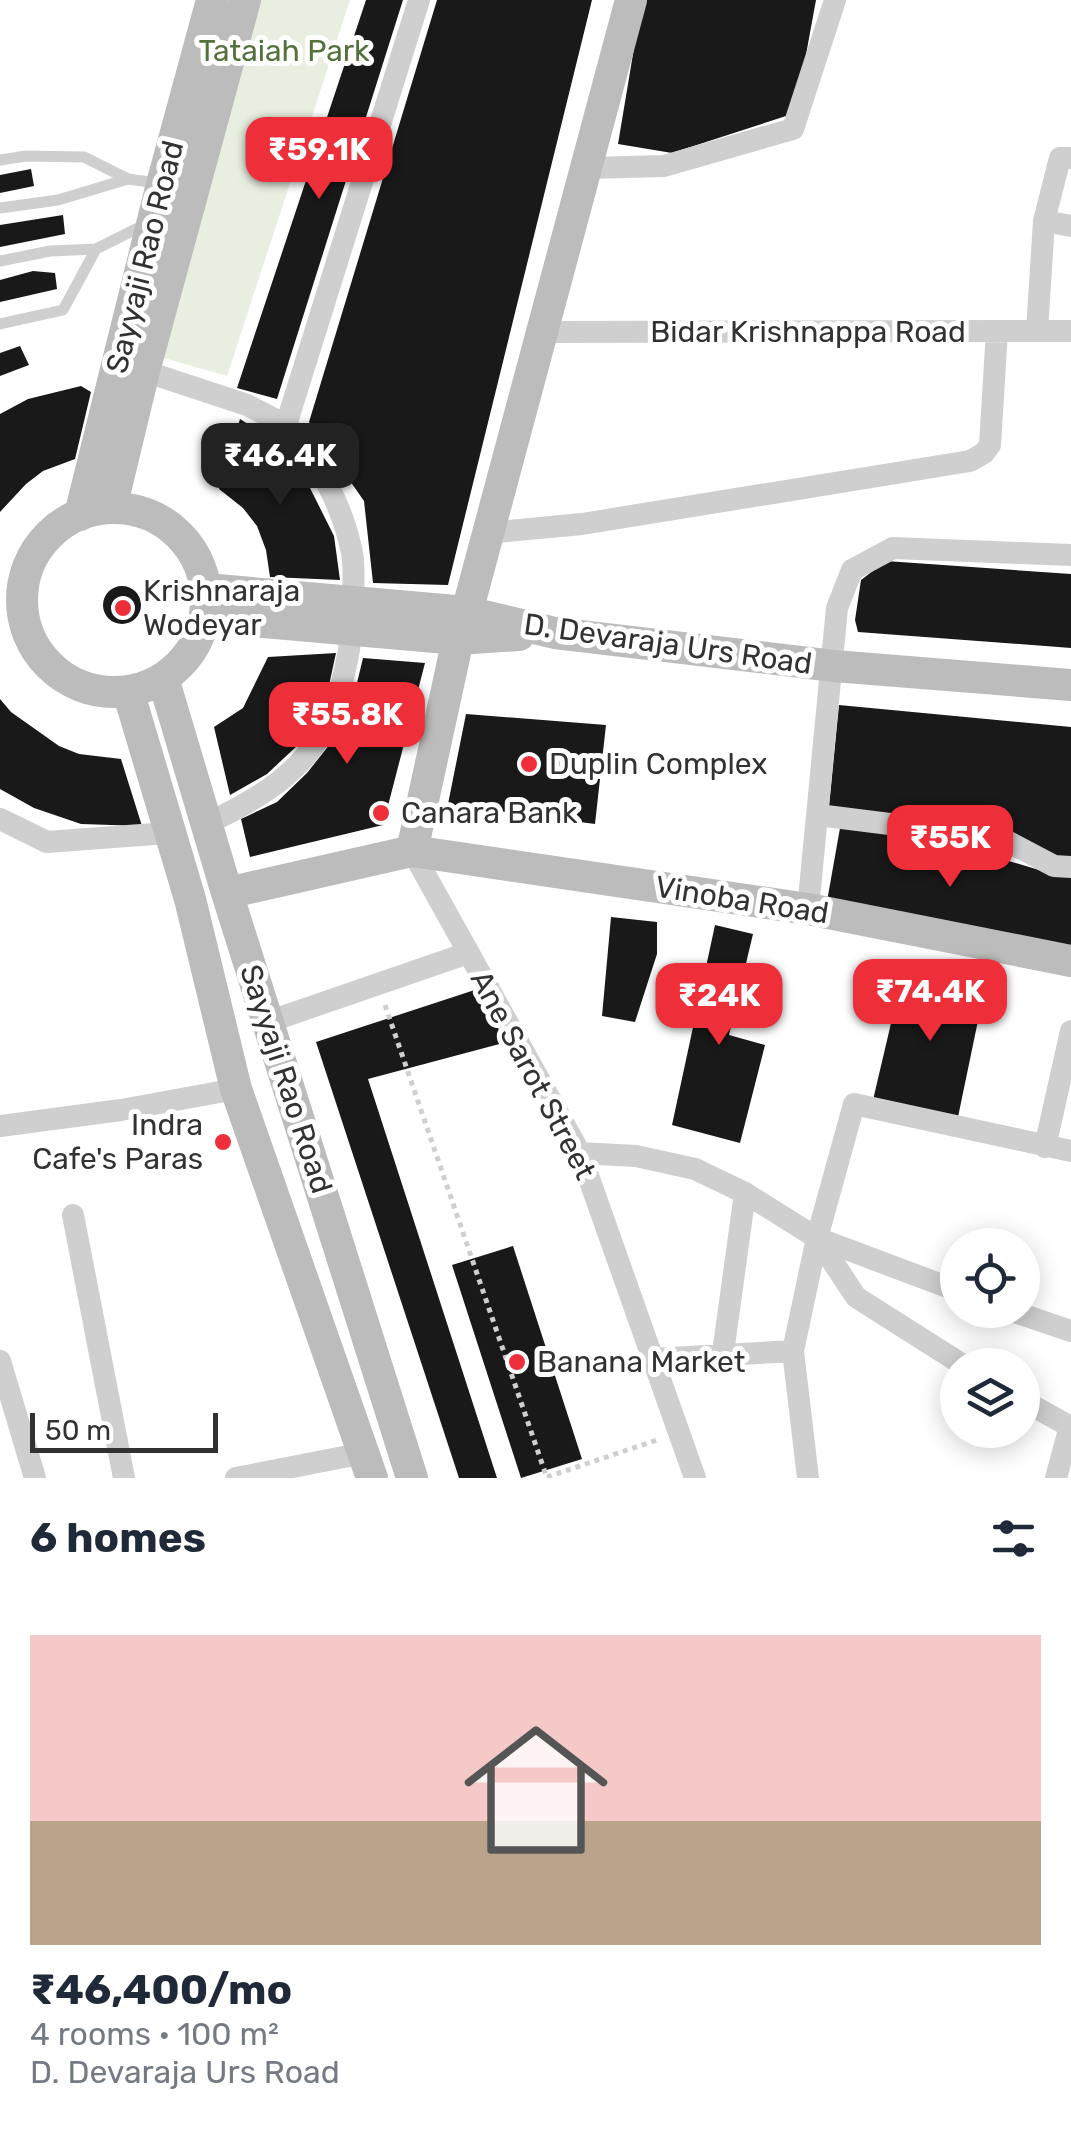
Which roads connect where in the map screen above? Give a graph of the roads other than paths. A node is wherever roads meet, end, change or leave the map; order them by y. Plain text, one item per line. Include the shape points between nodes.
1 (212, 0) edge
2 (245, 0) edge
3 (419, 0) edge
4 (631, 0) edge
5 (835, 0) edge
6 (1071, 158) edge
7 (0, 160) edge
8 (588, 168) junction
9 (128, 179) junction
10 (177, 188) junction
11 (0, 208) edge
12 (152, 221) junction
13 (1044, 221) junction
14 (185, 226) junction
15 (1071, 226) edge
16 (96, 249) junction
17 (0, 260) edge
18 (0, 324) edge
19 (997, 331) junction
20 (1036, 331) junction
21 (1071, 331) edge
22 (544, 332) junction
23 (144, 371) junction
24 (286, 425) junction
25 (96, 511) junction
26 (487, 533) junction
27 (1071, 555) edge
28 (13, 576) edge
29 (205, 603) junction
30 (352, 616) junction
31 (462, 626) junction
32 (834, 666) junction
33 (163, 678) junction
34 (1071, 685) edge
35 (128, 691) junction
36 (818, 816) junction
37 (0, 818) edge
38 (206, 824) junction
39 (168, 832) junction
40 (412, 851) junction
41 (1071, 866) edge
42 (226, 892) junction
43 (808, 909) junction
44 (468, 953) junction
45 (1071, 961) edge
46 (268, 1022) junction
47 (1071, 1031) edge
48 (236, 1089) junction
49 (0, 1126) edge
50 (1045, 1147) junction
51 (1071, 1152) edge
52 (580, 1153) junction
53 (745, 1193) junction
54 (73, 1215) dead end
55 (817, 1238) junction
56 (940, 1284) edge
57 (1040, 1321) edge
58 (1071, 1332) edge
59 (940, 1350) edge
60 (793, 1351) junction
61 (724, 1353) junction
62 (0, 1360) edge
63 (653, 1360) junction
64 (1040, 1410) edge
65 (1070, 1427) edge
66 (368, 1465) edge
67 (35, 1478) edge
68 (124, 1478) edge
69 (236, 1478) edge
70 (412, 1478) edge
71 (695, 1478) edge
72 (808, 1478) edge
73 (1056, 1478) edge

1 - 10 main road, Sayyaji Rao Road
2 - 10 main road, Sayyaji Rao Road
3 - 24 street
4 - 8 main road
5 - 8 street via 794,129 664,166
6 - 13 street via 1060,158
7 - 9 lane via 84,157
8 - 22 main road
9 - 10 lane
9 - 11 lane via 58,200
10 - 12 main road, Sayyaji Rao Road
10 - 14 main road, Sayyaji Rao Road
12 - 14 lane
12 - 16 lane
12 - 25 main road, Sayyaji Rao Road
13 - 15 street
13 - 20 street
14 - 23 main road, Sayyaji Rao Road
16 - 17 lane
16 - 18 lane via 62,310
19 - 20 street, Bidar Krishnappa Road
19 - 22 street, Bidar Krishnappa Road
19 - 26 street via 993,432 984,453 970,461 582,524
20 - 21 street, Bidar Krishnappa Road
22 - 26 main road
23 - 24 street via 247,404
23 - 25 main road, Sayyaji Rao Road
24 - 30 street via 342,516 352,557
25 - 28 main road via 50,535
25 - 29 main road via 138,512 163,522 198,563
26 - 31 main road
27 - 32 street via 893,548 852,570 837,608
28 - 35 main road via 34,646 50,668 100,692
29 - 30 main road
29 - 33 main road via 197,641
30 - 31 main road
30 - 38 street via 346,675 318,743 288,777
31 - 32 main road, D. Devaraja Urs Road
31 - 40 main road
32 - 34 main road, D. Devaraja Urs Road
32 - 36 street
33 - 35 main road
33 - 38 main road, Sayyaji Rao Road
35 - 39 main road, Sayyaji Rao Road
36 - 41 street via 1001,838 1054,866
36 - 43 street
37 - 39 street via 48,842
38 - 42 main road, Sayyaji Rao Road
39 - 48 main road, Sayyaji Rao Road
40 - 42 main road
40 - 43 main road, Vinoba Road
40 - 44 street, Ane Sarot Street
42 - 46 main road, Sayyaji Rao Road
43 - 45 main road, Vinoba Road
44 - 46 street
44 - 52 street, Ane Sarot Street
46 - 70 main road, Sayyaji Rao Road
47 - 50 street
48 - 49 street
48 - 66 main road, Sayyaji Rao Road
50 - 51 street
50 - 55 street via 854,1104
52 - 53 street via 636,1156 695,1170
52 - 63 street, Ane Sarot Street
53 - 55 street
53 - 61 street
54 - 68 street
55 - 56 street
55 - 59 street via 856,1297
55 - 60 street
57 - 58 street
60 - 61 street
60 - 72 street
61 - 63 street
62 - 67 street
63 - 71 street, Ane Sarot Street
64 - 65 street
65 - 73 street
66 - 69 street

